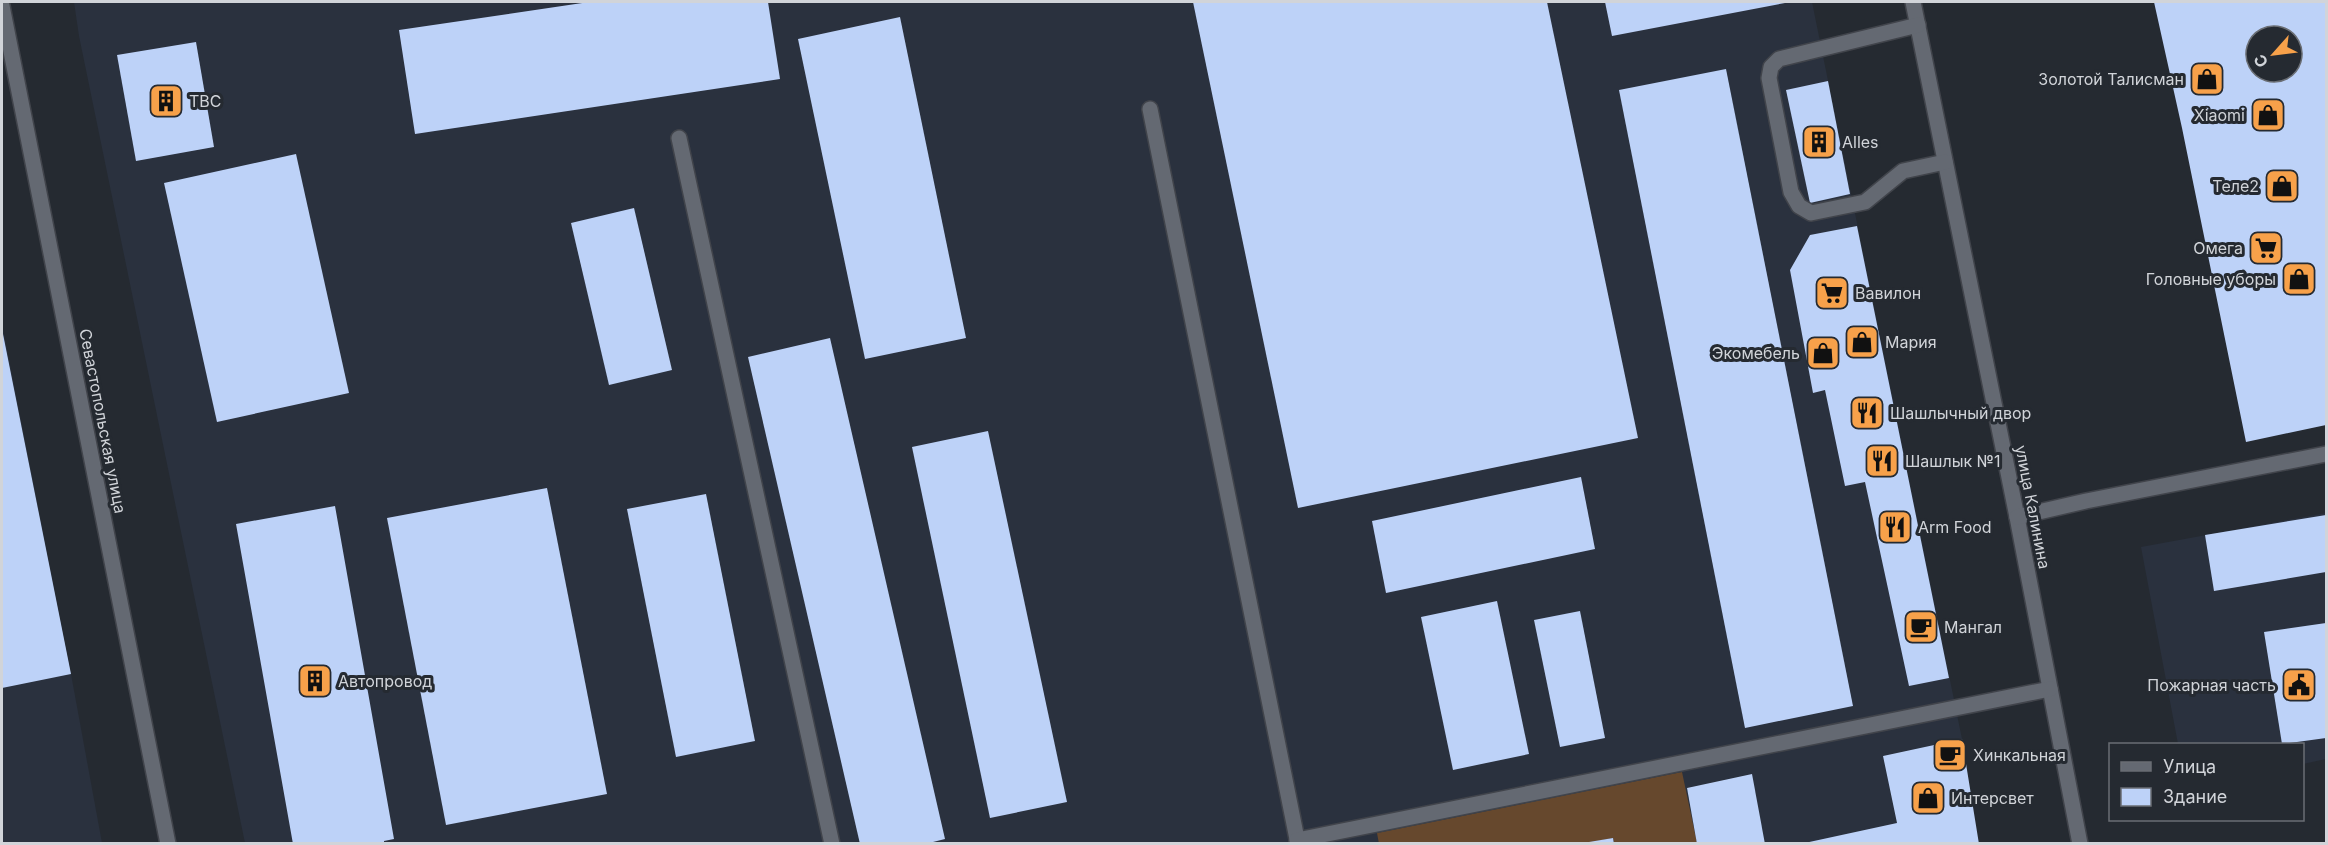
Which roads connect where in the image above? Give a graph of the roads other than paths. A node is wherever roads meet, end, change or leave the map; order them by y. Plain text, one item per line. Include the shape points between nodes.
1 (1913, 2) edge
2 (2, 6) edge
3 (1918, 26) junction
4 (1150, 109) dead end
5 (678, 138) dead end
6 (1945, 162) junction
7 (2326, 454) edge
8 (2017, 517) junction
9 (2050, 689) junction
10 (1297, 842) edge
11 (168, 843) edge
12 (832, 843) edge
13 (2080, 843) edge

1 - 3 street, улица Калинина
2 - 11 street, Севастопольская улица
3 - 6 street, улица Калинина
3 - 6 street via 1779,59 1771,67 1769,78 1791,192 1799,206 1811,213 1865,202 1903,171
4 - 10 street
5 - 12 street
6 - 8 street, улица Калинина
7 - 8 street
8 - 9 street, улица Калинина
9 - 10 street
9 - 13 street, улица Калинина

